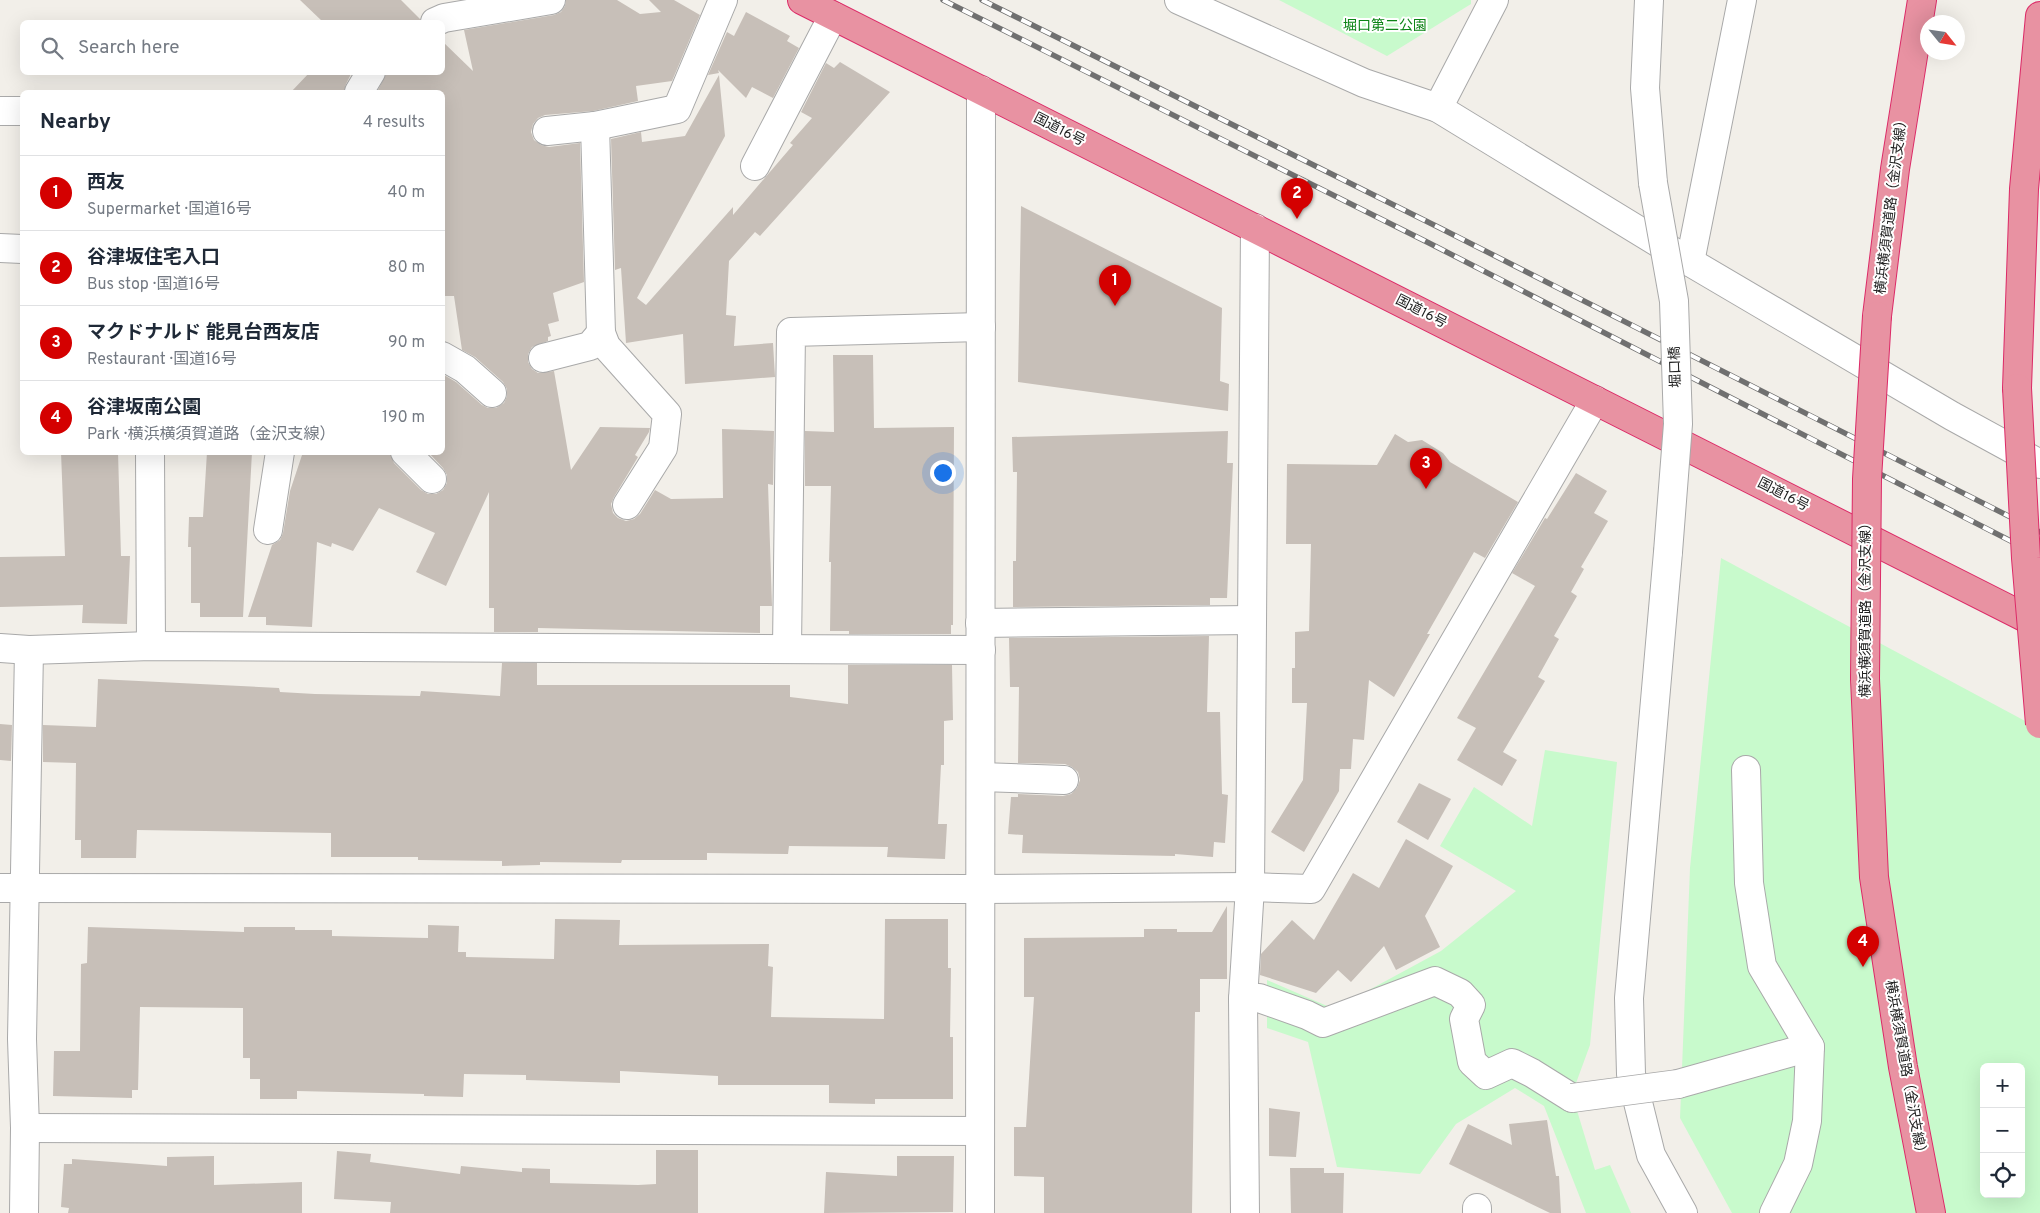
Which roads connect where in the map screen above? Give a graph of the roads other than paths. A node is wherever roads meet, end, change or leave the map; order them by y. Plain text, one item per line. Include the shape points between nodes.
1 (551, 0) edge
2 (723, 0) edge
3 (802, 0) edge
4 (1179, 0) edge
5 (1494, 0) edge
6 (1649, 0) edge
7 (1742, 0) edge
8 (1922, 0) edge
9 (834, 16) junction
10 (2040, 16) edge
11 (440, 20) edge
12 (369, 75) edge
13 (360, 90) edge
14 (981, 90) junction
15 (1438, 108) junction
16 (0, 111) edge
17 (20, 111) edge
18 (595, 126) junction
19 (547, 131) dead end
20 (755, 166) dead end
21 (1255, 228) junction
22 (0, 248) edge
23 (20, 249) edge
24 (1690, 262) junction
25 (981, 327) junction
26 (601, 333) junction
27 (445, 358) edge
28 (542, 358) dead end
29 (492, 393) dead end
30 (1595, 400) junction
31 (150, 455) edge
32 (280, 455) edge
33 (408, 455) edge
34 (2040, 464) edge
35 (432, 479) dead end
36 (627, 505) dead end
37 (268, 530) dead end
38 (1252, 620) junction
39 (980, 623) junction
40 (2040, 625) edge
41 (151, 646) junction
42 (0, 648) edge
43 (787, 648) junction
44 (29, 650) junction
45 (981, 650) junction
46 (2040, 724) edge
47 (1746, 770) dead end
48 (981, 778) junction
49 (1064, 780) dead end
50 (1250, 887) junction
51 (13, 888) edge
52 (981, 889) junction
53 (1243, 999) junction
54 (11, 1040) edge
55 (1810, 1047) junction
56 (25, 1128) junction
57 (980, 1131) junction
58 (24, 1213) edge
59 (980, 1213) edge
60 (1244, 1213) edge
61 (1683, 1213) edge
62 (1774, 1213) edge
63 (1931, 1213) edge

1 - 11 street
2 - 18 street via 677,109
3 - 9 highway, 国道16号
4 - 15 street via 1364,83
5 - 15 street
6 - 61 street, 堀口橋, bridge via 1645,88 1654,183 1674,301 1678,424 1629,1026 1631,1074 1651,1155
7 - 24 street
8 - 63 highway, 横浜横須賀道路（金沢支線）, bridge via 1895,169 1877,316 1867,480 1864,679 1874,878 1903,1067
9 - 14 highway, 国道16号
9 - 20 street
10 - 46 highway, bridge via 2024,189 2017,388 2026,558
12 - 13 street
14 - 21 highway, 国道16号
14 - 25 street
15 - 24 street
16 - 17 street
18 - 19 street
18 - 26 street
21 - 30 highway, 国道16号
21 - 38 street
22 - 23 street
24 - 34 street
25 - 39 street
25 - 43 street via 791,332
26 - 28 street via 590,346
26 - 36 street via 606,346 666,414 663,448
27 - 29 street
30 - 40 highway, 国道16号
30 - 50 street via 1311,889
31 - 41 street
32 - 37 street
33 - 35 street
38 - 39 street
38 - 50 street
39 - 45 street
41 - 43 street
41 - 44 street
42 - 44 street
43 - 45 street
44 - 51 street
45 - 48 street
47 - 55 street via 1749,883 1762,966
48 - 49 street
48 - 52 street
50 - 52 street
50 - 53 street
51 - 52 street
51 - 54 street
52 - 57 street
53 - 55 street, bridge via 1259,998 1323,1023 1435,981 1460,992 1471,1005 1464,1019 1472,1062 1486,1075 1512,1064 1572,1098 1678,1084
53 - 60 street
54 - 56 street
55 - 62 street via 1807,1121 1798,1164
56 - 57 street
56 - 58 street
57 - 59 street

